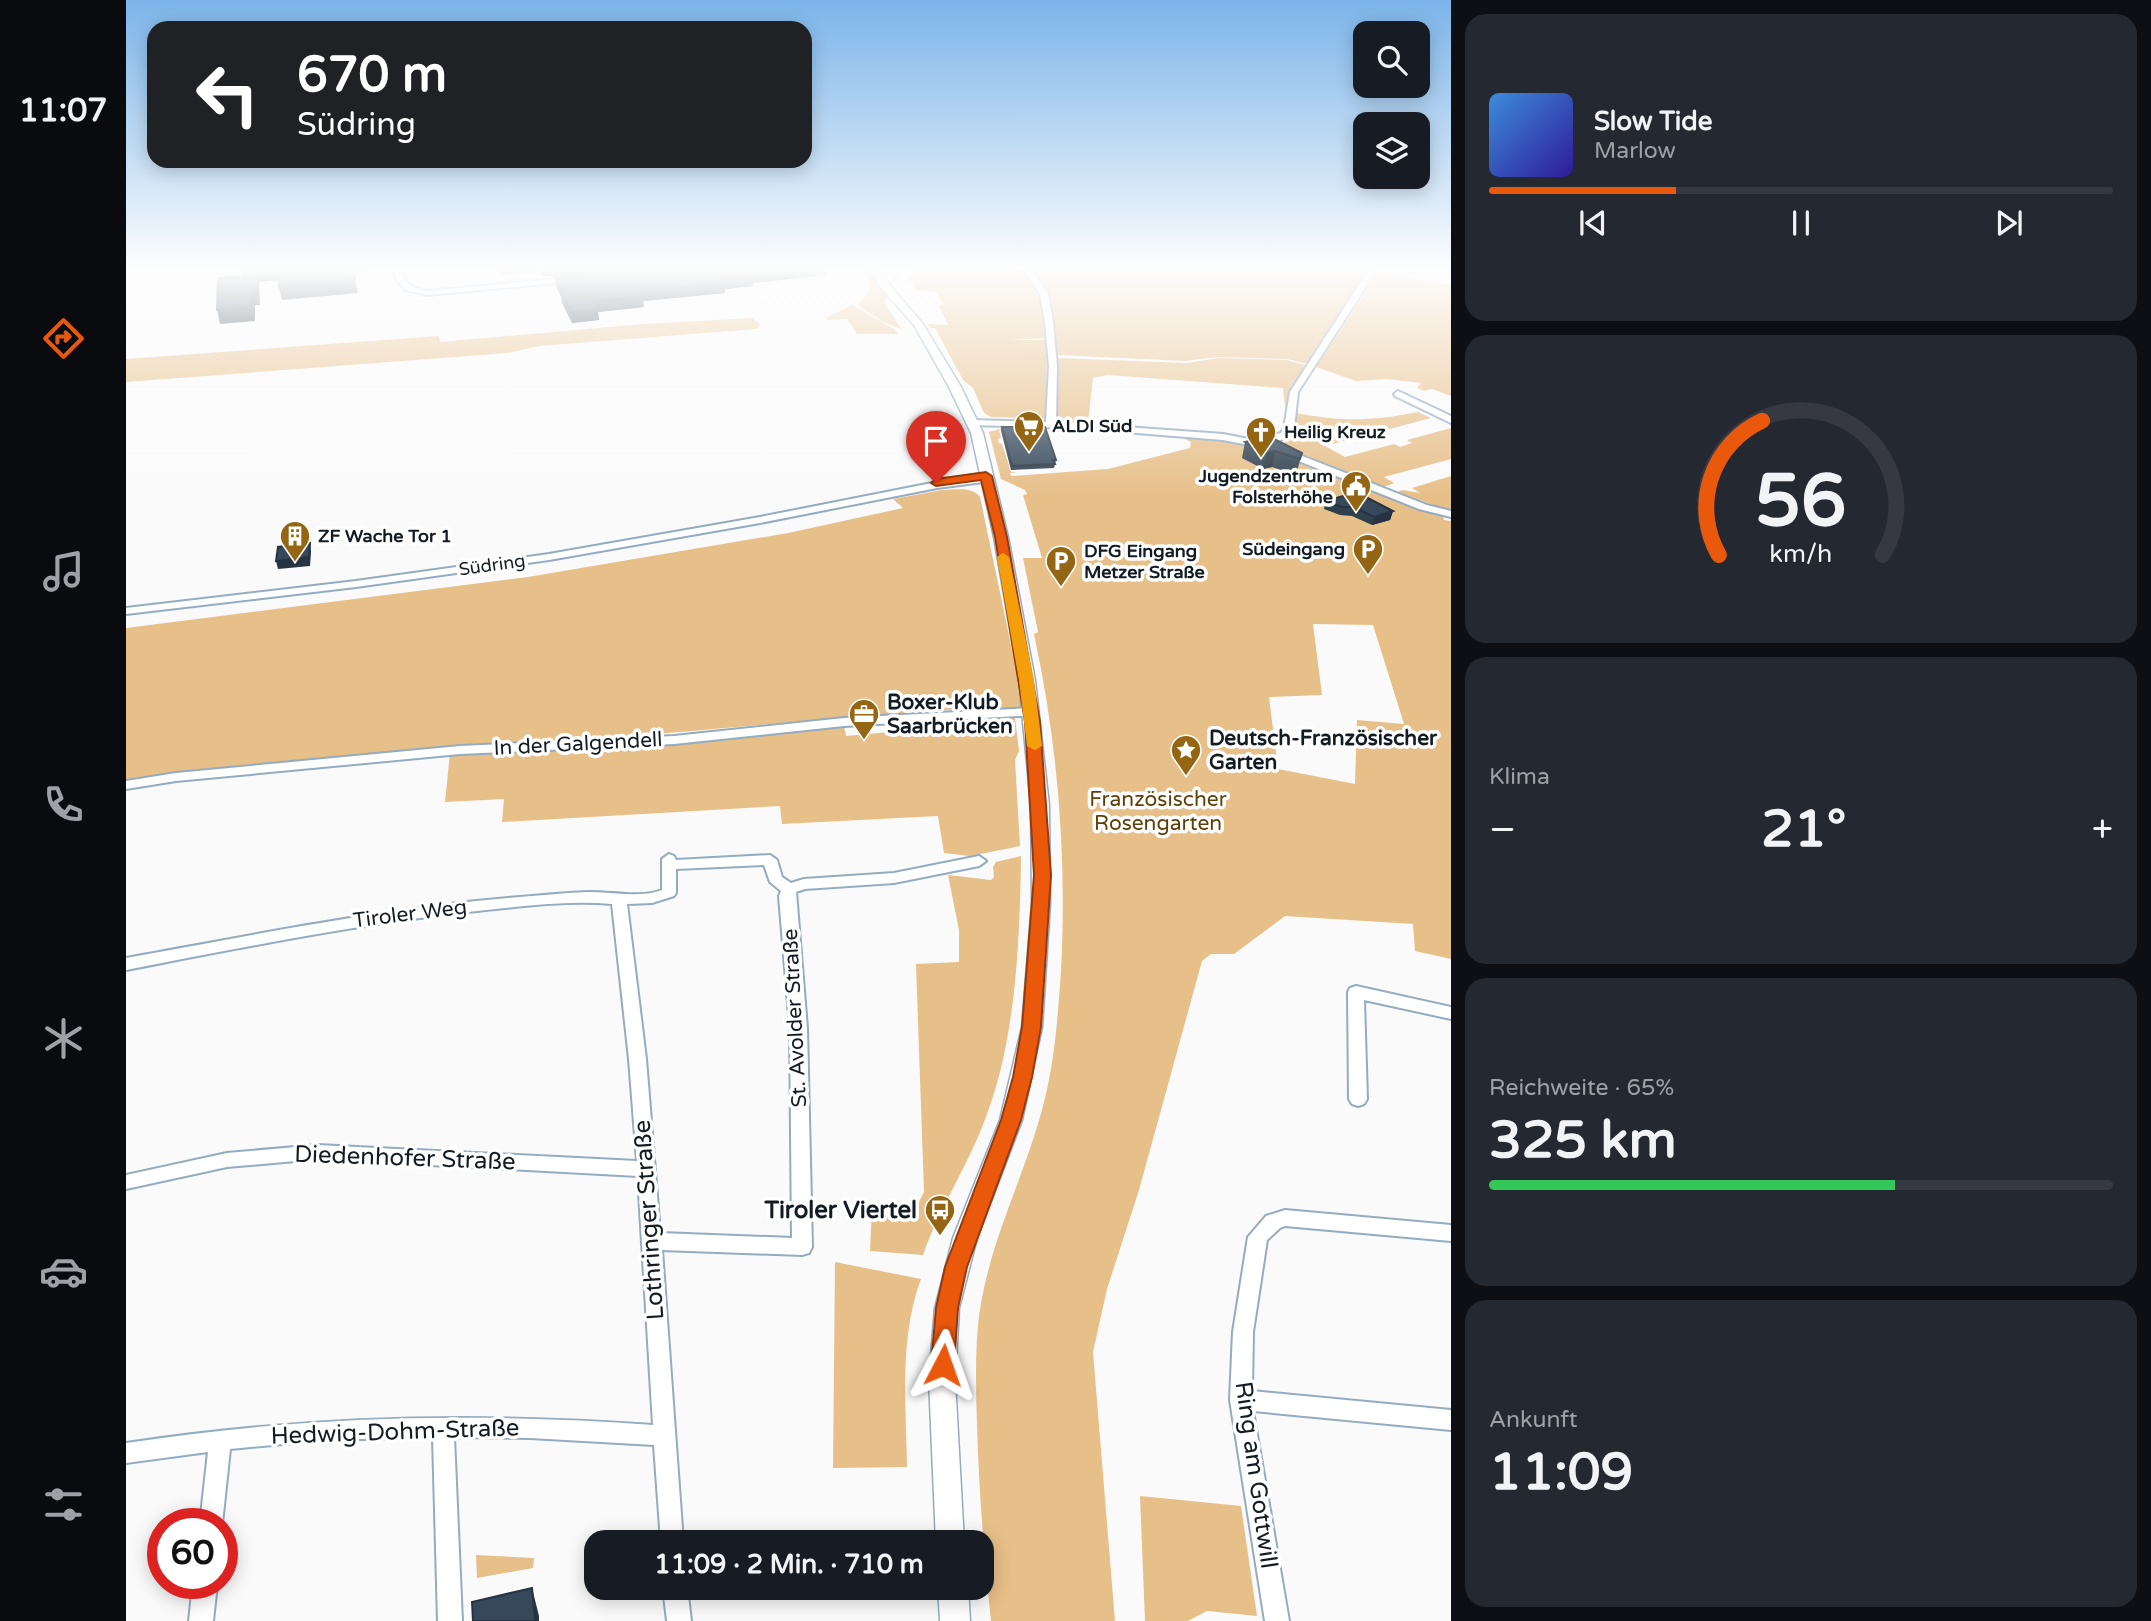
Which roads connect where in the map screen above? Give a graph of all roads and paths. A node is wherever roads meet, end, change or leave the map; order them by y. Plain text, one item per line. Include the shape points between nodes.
1 (931, 347) edge
2 (1051, 347) edge
3 (1323, 347) edge
4 (1398, 394) dead end
5 (1451, 419) edge
6 (973, 423) junction
7 (1051, 424) junction
8 (1281, 438) junction
9 (1246, 441) junction
10 (1283, 452) junction
11 (987, 482) junction
12 (854, 501) junction
13 (1451, 514) edge
14 (126, 611) edge
15 (1031, 712) junction
16 (126, 785) edge
17 (979, 861) dead end
18 (789, 890) junction
19 (619, 900) junction
20 (126, 964) edge
21 (1451, 1013) edge
22 (1358, 1099) dead end
23 (645, 1169) junction
24 (126, 1182) edge
25 (1451, 1233) edge
26 (651, 1241) junction
27 (1241, 1400) junction
28 (1451, 1420) edge
29 (443, 1427) junction
30 (664, 1436) junction
31 (220, 1440) junction
32 (126, 1453) edge
33 (213, 1508) edge
34 (671, 1530) edge
35 (949, 1530) edge
36 (203, 1599) edge
37 (677, 1600) edge
38 (954, 1600) edge
39 (201, 1621) edge
40 (450, 1621) edge
41 (679, 1621) edge
42 (955, 1621) edge
43 (1277, 1621) edge

1 - 6 main road
2 - 7 street
3 - 8 street via 1294,392 1289,428
4 - 5 street
6 - 7 street
6 - 11 main road
7 - 9 street
8 - 9 street
8 - 10 street
9 - 10 street
10 - 13 street
11 - 12 street, Südring
11 - 12 street, Südring via 962,477
11 - 15 main road
12 - 14 street, Südring via 535,559
15 - 16 street, In der Galgendell via 845,722 674,740 460,750
15 - 35 main road via 1042,875 1032,1027 1011,1120 965,1238 947,1308 942,1380
17 - 18 street via 894,878 804,884
18 - 19 street, Tiroler Weg via 775,879 771,860 669,862 669,892 663,897
18 - 26 street, St. Avolder Straße via 800,1033 802,1247
19 - 20 street, Tiroler Weg via 591,897 381,916
19 - 23 street, Lothringer Straße via 632,995
21 - 22 street via 1357,984
23 - 24 street, Diedenhofer Straße via 318,1152 228,1160
23 - 26 street, Lothringer Straße
25 - 27 street, Ring am Gottwill via 1285,1218 1273,1222 1258,1237 1243,1332
26 - 30 street, Lothringer Straße
27 - 28 street
27 - 43 street, Ring am Gottwill
29 - 30 street, Hedwig-Dohm-Straße
29 - 31 street, Hedwig-Dohm-Straße
29 - 40 street
30 - 34 street, Lothringer Straße
31 - 32 street, Hedwig-Dohm-Straße
31 - 33 street
36 - 39 street
37 - 41 street
38 - 42 main road

